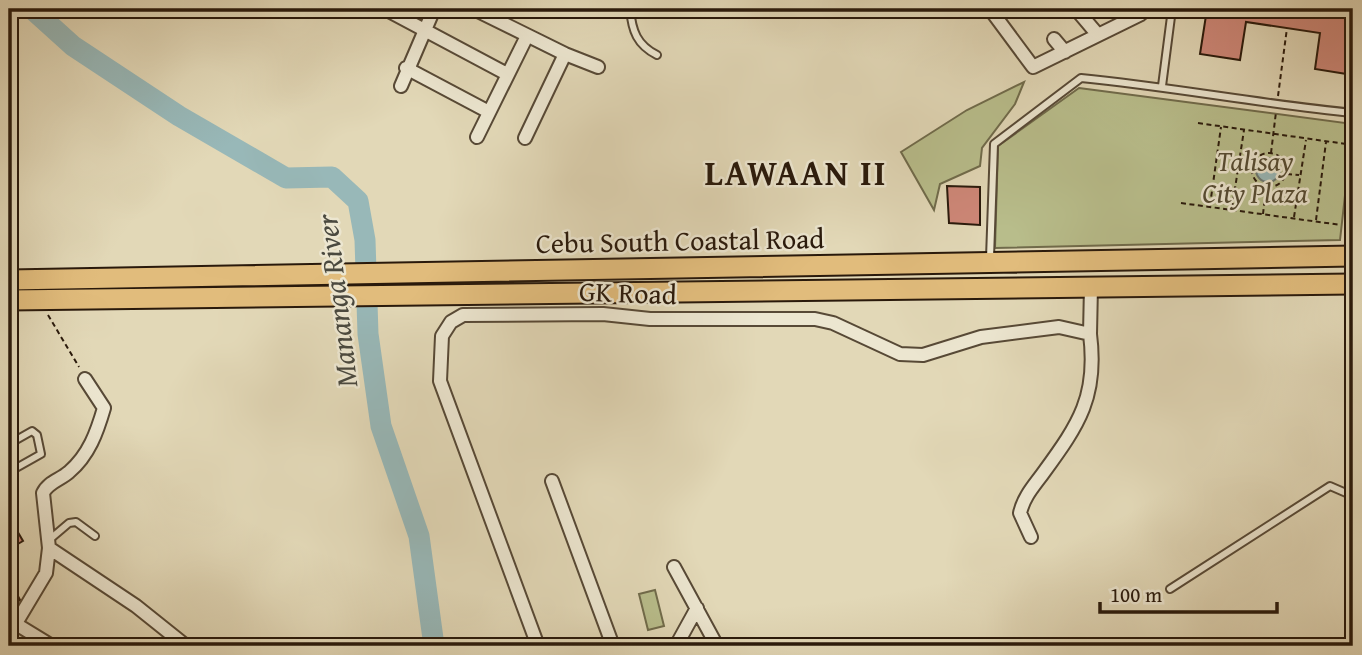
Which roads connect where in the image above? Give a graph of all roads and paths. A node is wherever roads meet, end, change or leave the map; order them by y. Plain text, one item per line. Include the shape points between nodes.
1 (384, 9) edge
2 (434, 9) edge
3 (474, 9) edge
4 (630, 9) edge
5 (990, 9) edge
6 (1076, 9) edge
7 (1172, 9) edge
8 (1141, 14) dead end
9 (1287, 28) dead end
10 (422, 31) junction
11 (527, 36) junction
12 (1098, 36) junction
13 (1054, 39) dead end
14 (1065, 52) junction
15 (565, 54) junction
16 (657, 55) dead end
17 (598, 67) dead end
18 (406, 68) junction
19 (507, 74) junction
20 (401, 86) dead end
21 (1162, 86) junction
22 (1277, 105) junction
23 (489, 112) junction
24 (1353, 112) edge
25 (1198, 123) dead end
26 (1221, 126) junction
27 (1244, 130) junction
28 (1273, 134) junction
29 (477, 137) dead end
30 (525, 138) dead end
31 (1306, 139) junction
32 (1326, 141) junction
33 (1353, 145) edge
34 (1271, 153) junction
35 (1238, 167) junction
36 (1252, 169) junction
37 (1286, 174) junction
38 (1300, 175) junction
39 (1266, 187) junction
40 (1181, 203) dead end
41 (1209, 206) junction
42 (1232, 209) junction
43 (1263, 214) junction
44 (1294, 218) junction
45 (1316, 221) junction
46 (1341, 225) dead end
47 (1353, 256) edge
48 (990, 260) junction
49 (9, 280) edge
50 (1353, 284) edge
51 (1091, 286) junction
52 (9, 300) edge
53 (43, 307) junction
54 (1090, 334) junction
55 (85, 379) joint
56 (9, 444) edge
57 (9, 472) edge
58 (552, 481) dead end
59 (1353, 496) edge
60 (95, 536) dead end
61 (1031, 537) dead end
62 (49, 544) junction
63 (674, 567) dead end
64 (1170, 589) dead end
65 (697, 608) junction
66 (16, 624) junction
67 (9, 635) edge
68 (52, 646) edge
69 (186, 646) edge
70 (538, 646) edge
71 (613, 646) edge
72 (676, 646) edge
73 (717, 646) edge

1 - 10 street
2 - 10 street
3 - 11 street
4 - 16 lane via 638,41
5 - 14 street via 1033,67
6 - 12 street
7 - 21 lane
8 - 12 street
9 - 22 path
10 - 18 street
10 - 19 street
11 - 15 street
11 - 19 street
12 - 14 street
13 - 14 street
15 - 17 street
15 - 30 street
18 - 20 street
18 - 23 street
19 - 23 street
21 - 22 lane
21 - 48 lane via 1081,78 994,144
22 - 24 lane
22 - 28 path
23 - 29 street
25 - 26 path
26 - 27 path
26 - 41 path
27 - 28 path
27 - 35 path
28 - 31 path
28 - 34 path
31 - 32 path
31 - 38 path
32 - 33 path
32 - 45 path
34 - 36 path via 1258,157
34 - 37 path via 1283,160
35 - 36 path
35 - 42 path
36 - 39 path via 1256,181
37 - 38 path
37 - 39 path via 1279,184
38 - 44 path
39 - 43 path
40 - 41 path
41 - 42 path
42 - 43 path
43 - 44 path
44 - 45 path
45 - 46 path
47 - 48 highway, Cebu South Coastal Road
48 - 49 highway, Cebu South Coastal Road
50 - 51 highway, Cebu South Coastal Road
51 - 53 highway, Cebu South Coastal Road via 606,291
51 - 54 street
52 - 53 highway, Cebu South Coastal Road
53 - 55 path
54 - 61 street via 1094,362 1088,400 1072,435 1021,507
54 - 70 street, GK Road via 1059,327 1014,332 923,355 900,354 816,319 650,320 603,313 463,315 451,321 442,336 440,382
55 - 62 street via 104,408 95,440 69,472 43,493
56 - 57 lane via 32,431 41,454
58 - 71 street
59 - 64 lane via 1330,486
60 - 62 lane via 75,522 69,523
62 - 66 street via 43,583
62 - 69 street
63 - 65 street
65 - 72 street
65 - 73 street
66 - 67 street
66 - 68 street

